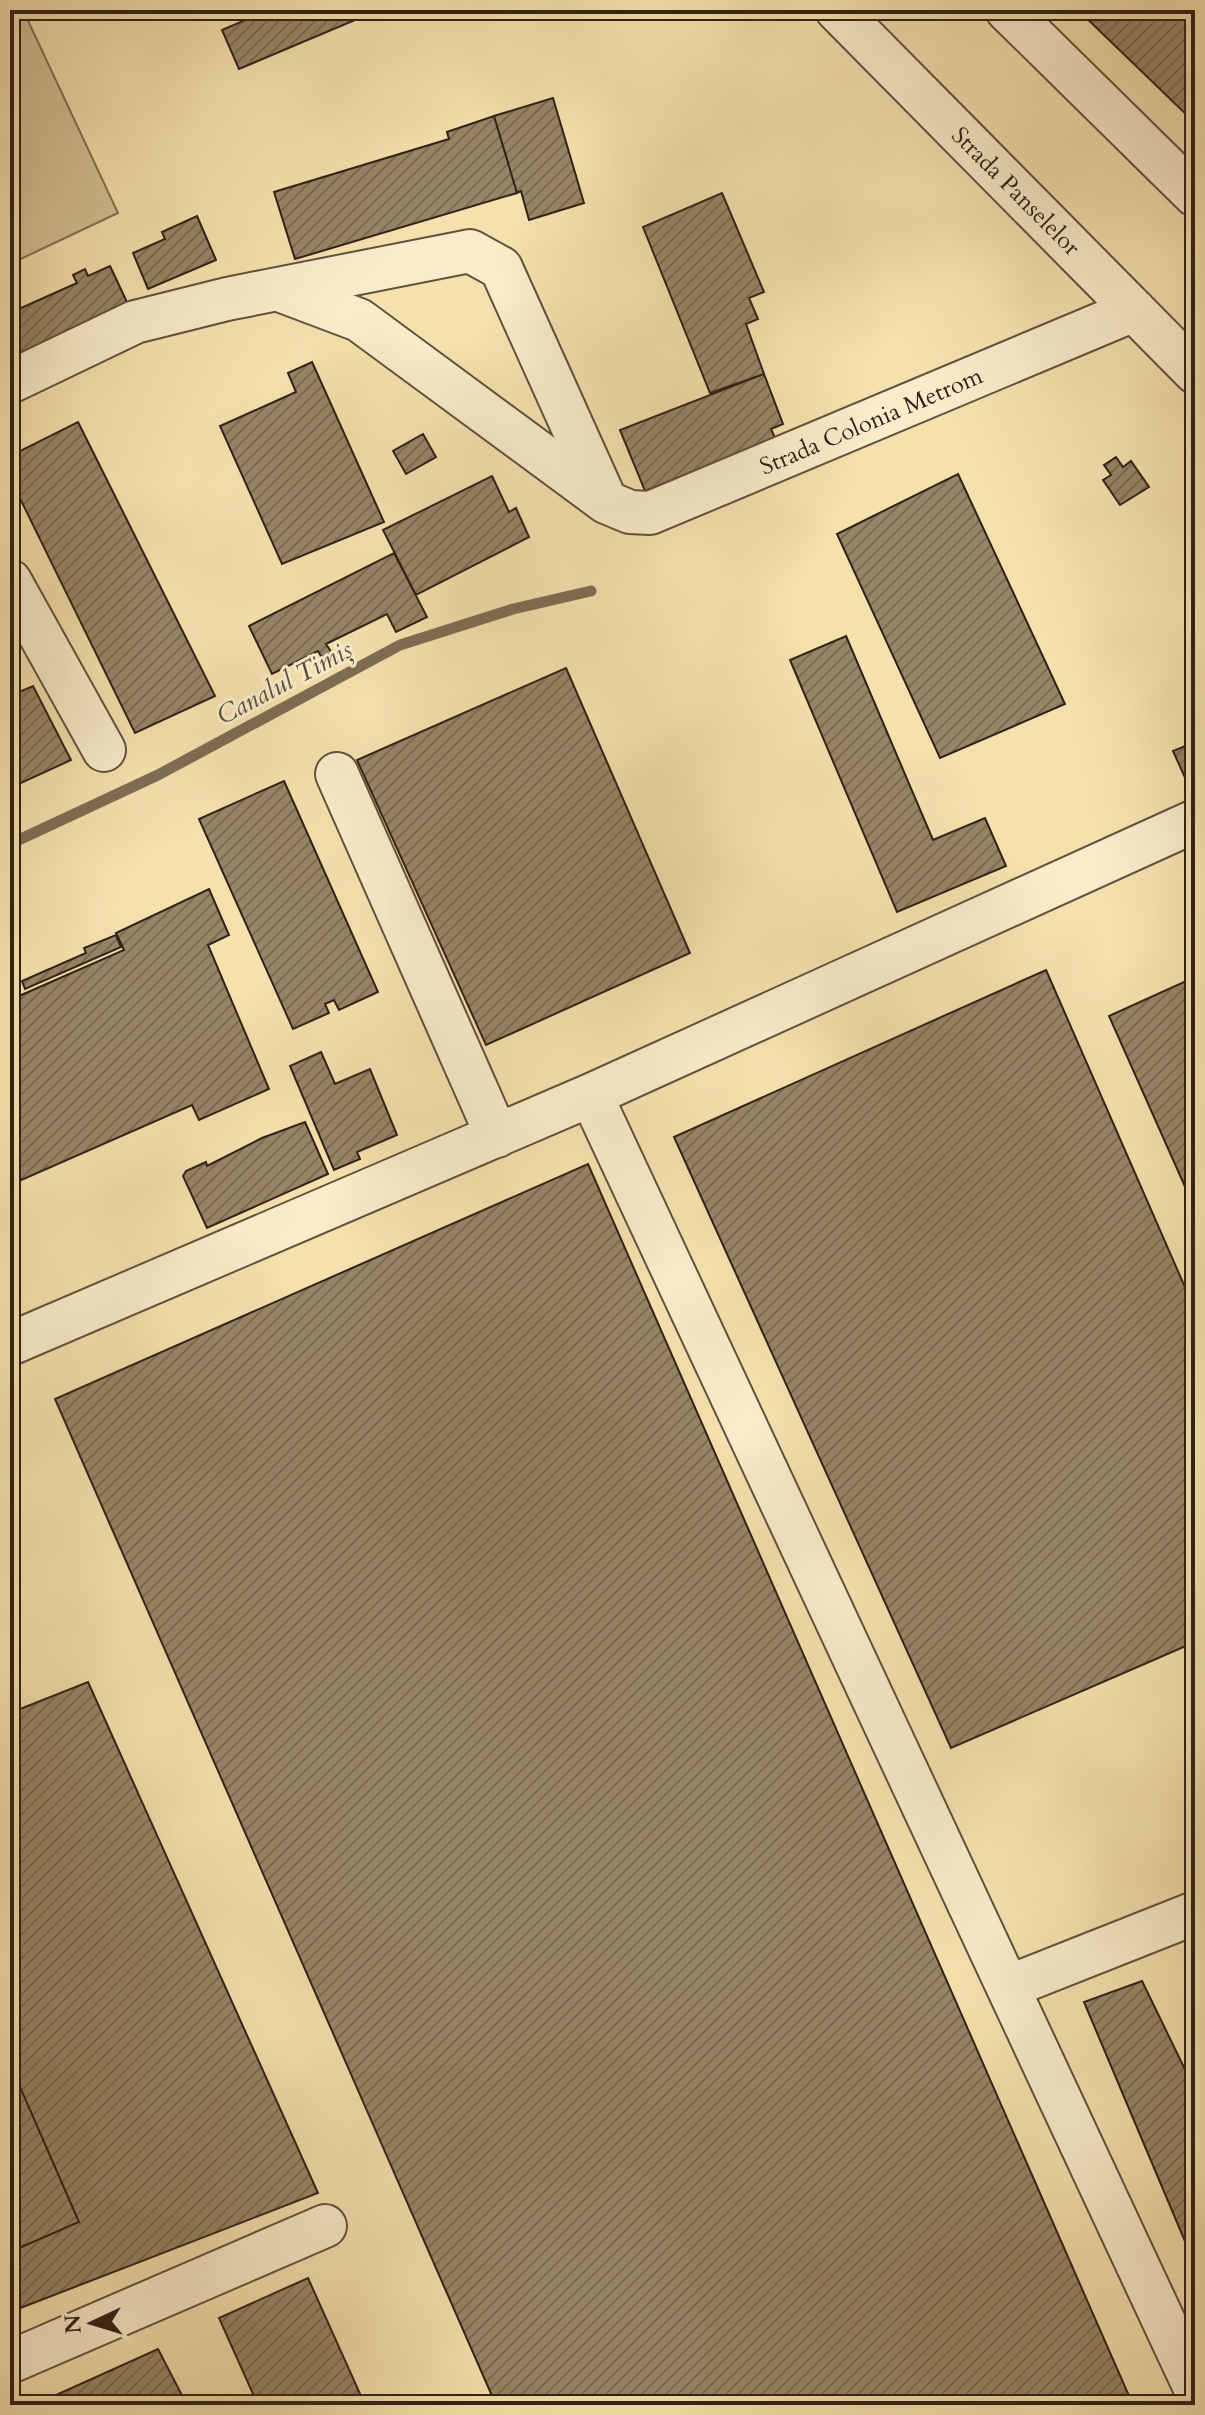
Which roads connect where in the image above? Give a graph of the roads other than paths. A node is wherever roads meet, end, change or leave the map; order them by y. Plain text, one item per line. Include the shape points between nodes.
1 (837, 10) edge
2 (1007, 10) edge
3 (1195, 195) edge
4 (282, 291) junction
5 (1134, 310) junction
6 (1195, 372) edge
7 (10, 382) edge
8 (606, 502) junction
9 (14, 598) edge
10 (104, 750) dead end
11 (337, 774) dead end
12 (1195, 821) edge
13 (591, 1095) junction
14 (497, 1136) junction
15 (10, 1344) edge
16 (1195, 1913) edge
17 (1008, 1987) junction
18 (325, 2226) dead end
19 (10, 2362) edge
20 (1195, 2388) edge

1 - 5 street, Strada Panselelor
2 - 3 street
4 - 7 street, Strada Colonia Metrom via 135,322
4 - 8 street, Strada Colonia Metrom via 359,320
4 - 8 street, Strada Colonia Metrom via 470,251 501,268
5 - 6 street, Strada Panselelor
5 - 8 street, Strada Colonia Metrom via 650,513
9 - 10 street
11 - 14 street
12 - 13 street
13 - 14 street
13 - 17 street
14 - 15 street
16 - 17 street
17 - 20 street
18 - 19 street

